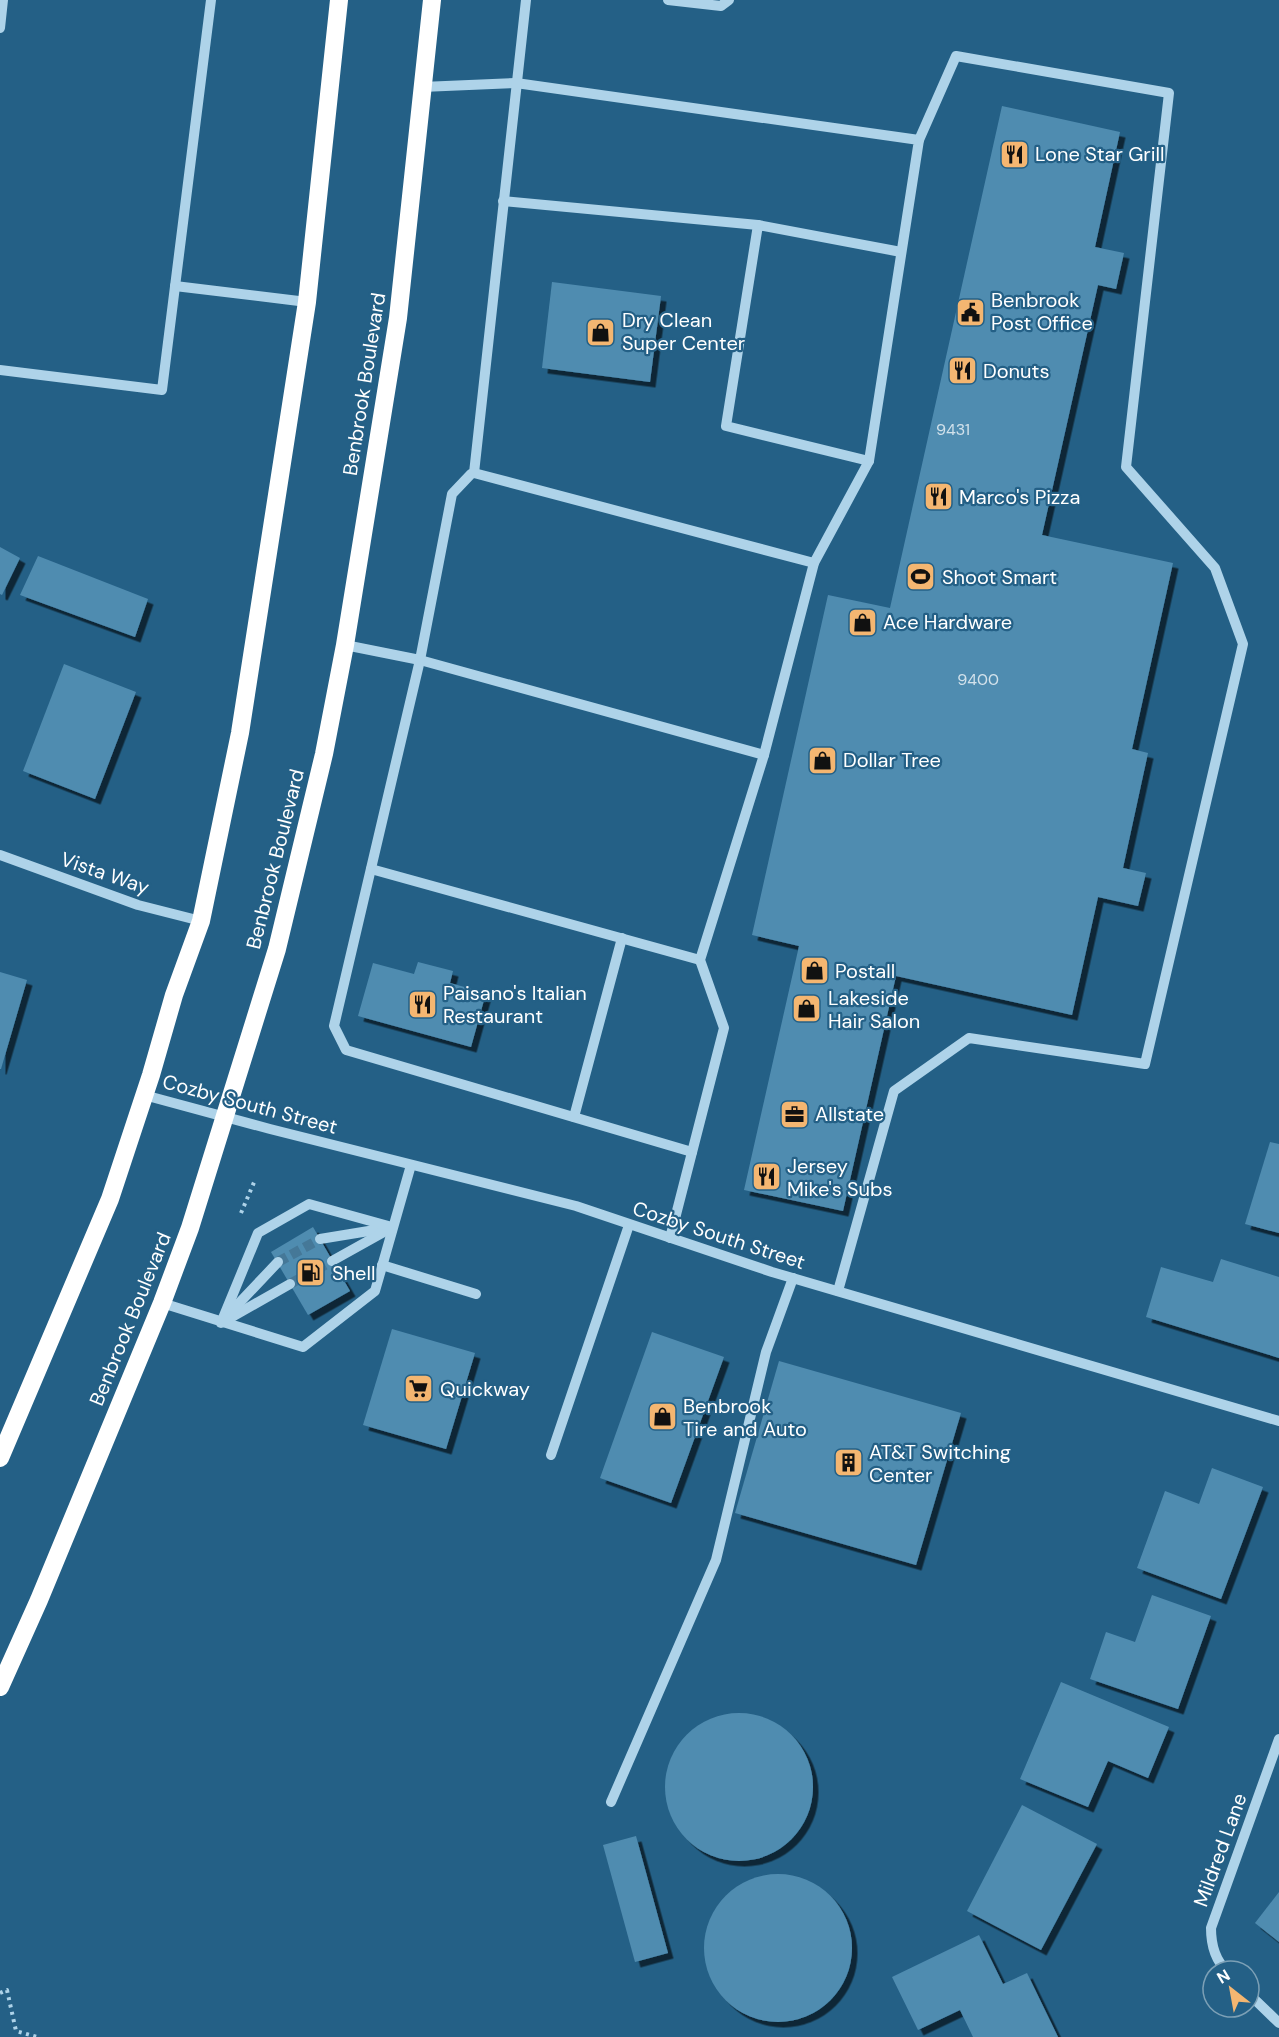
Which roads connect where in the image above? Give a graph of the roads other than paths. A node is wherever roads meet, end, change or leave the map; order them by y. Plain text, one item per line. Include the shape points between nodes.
1 (3, 0) edge
2 (211, 0) edge
3 (339, 0) edge
4 (432, 0) edge
5 (526, 0) edge
6 (668, 0) edge
7 (729, 0) edge
8 (0, 28) edge
9 (516, 83) junction
10 (422, 87) junction
11 (919, 140) junction
12 (503, 201) junction
13 (758, 225) junction
14 (901, 252) junction
15 (175, 286) junction
16 (307, 302) junction
17 (0, 370) edge
18 (869, 461) junction
19 (474, 473) junction
20 (814, 563) junction
21 (345, 645) junction
22 (420, 660) junction
23 (764, 754) junction
24 (0, 855) edge
25 (370, 869) junction
26 (201, 921) junction
27 (622, 938) junction
28 (700, 960) junction
29 (144, 1095) junction
30 (224, 1117) junction
31 (574, 1118) junction
32 (692, 1152) junction
33 (411, 1165) junction
34 (629, 1225) junction
35 (392, 1227) junction
36 (670, 1238) junction
37 (320, 1239) tunnel mouth
38 (332, 1261) tunnel mouth
39 (278, 1262) tunnel mouth
40 (382, 1265) junction
41 (793, 1278) junction
42 (290, 1284) tunnel mouth
43 (838, 1291) junction
44 (476, 1294) dead end
45 (162, 1303) junction
46 (221, 1323) junction
47 (1279, 1421) edge
48 (551, 1455) dead end
49 (0, 1458) edge
50 (0, 1687) edge
51 (1279, 1739) edge
52 (611, 1802) dead end
53 (1218, 1959) edge
54 (1261, 2006) edge
55 (1279, 2023) edge

1 - 8 street
2 - 15 street
3 - 16 highway
4 - 10 highway, Benbrook Boulevard
5 - 9 street
6 - 7 street via 721,6
9 - 10 street
9 - 11 street
9 - 12 street
10 - 21 highway, Benbrook Boulevard via 398,318
11 - 14 street
11 - 43 street via 956,56 1169,93 1126,467 1215,568 1243,644 1145,1065 969,1038 894,1091
12 - 13 street
12 - 19 street
13 - 14 street
13 - 18 street via 726,426
14 - 18 street
15 - 16 street
15 - 17 street via 162,390
16 - 26 highway via 240,733
18 - 20 street
19 - 20 street
19 - 22 street via 452,494
20 - 23 street
21 - 22 street
21 - 30 highway, Benbrook Boulevard via 324,754 277,949
22 - 23 street
22 - 25 street
23 - 28 street
24 - 26 street, Vista Way via 138,905
25 - 27 street
25 - 31 street via 334,1026 346,1050
26 - 29 highway
27 - 28 street
27 - 31 street
28 - 32 street via 723,1028
29 - 30 street, Cozby South Street
29 - 49 highway via 110,1199
30 - 33 street, Cozby South Street
30 - 45 highway, Benbrook Boulevard
31 - 32 street
32 - 36 street
33 - 34 street, Cozby South Street via 576,1206
33 - 35 street
34 - 36 street, Cozby South Street
34 - 48 street
35 - 37 street
35 - 38 street
35 - 40 street
35 - 46 street via 309,1204 258,1233
36 - 41 street, Cozby South Street
39 - 46 street
40 - 44 street
40 - 46 street via 375,1291 303,1347
41 - 43 street, Cozby South Street
41 - 52 street via 766,1352 716,1560
42 - 46 street
43 - 47 street, Cozby South Street
45 - 46 street
45 - 50 highway, Benbrook Boulevard
51 - 53 street, Mildred Lane via 1211,1928
54 - 55 street

